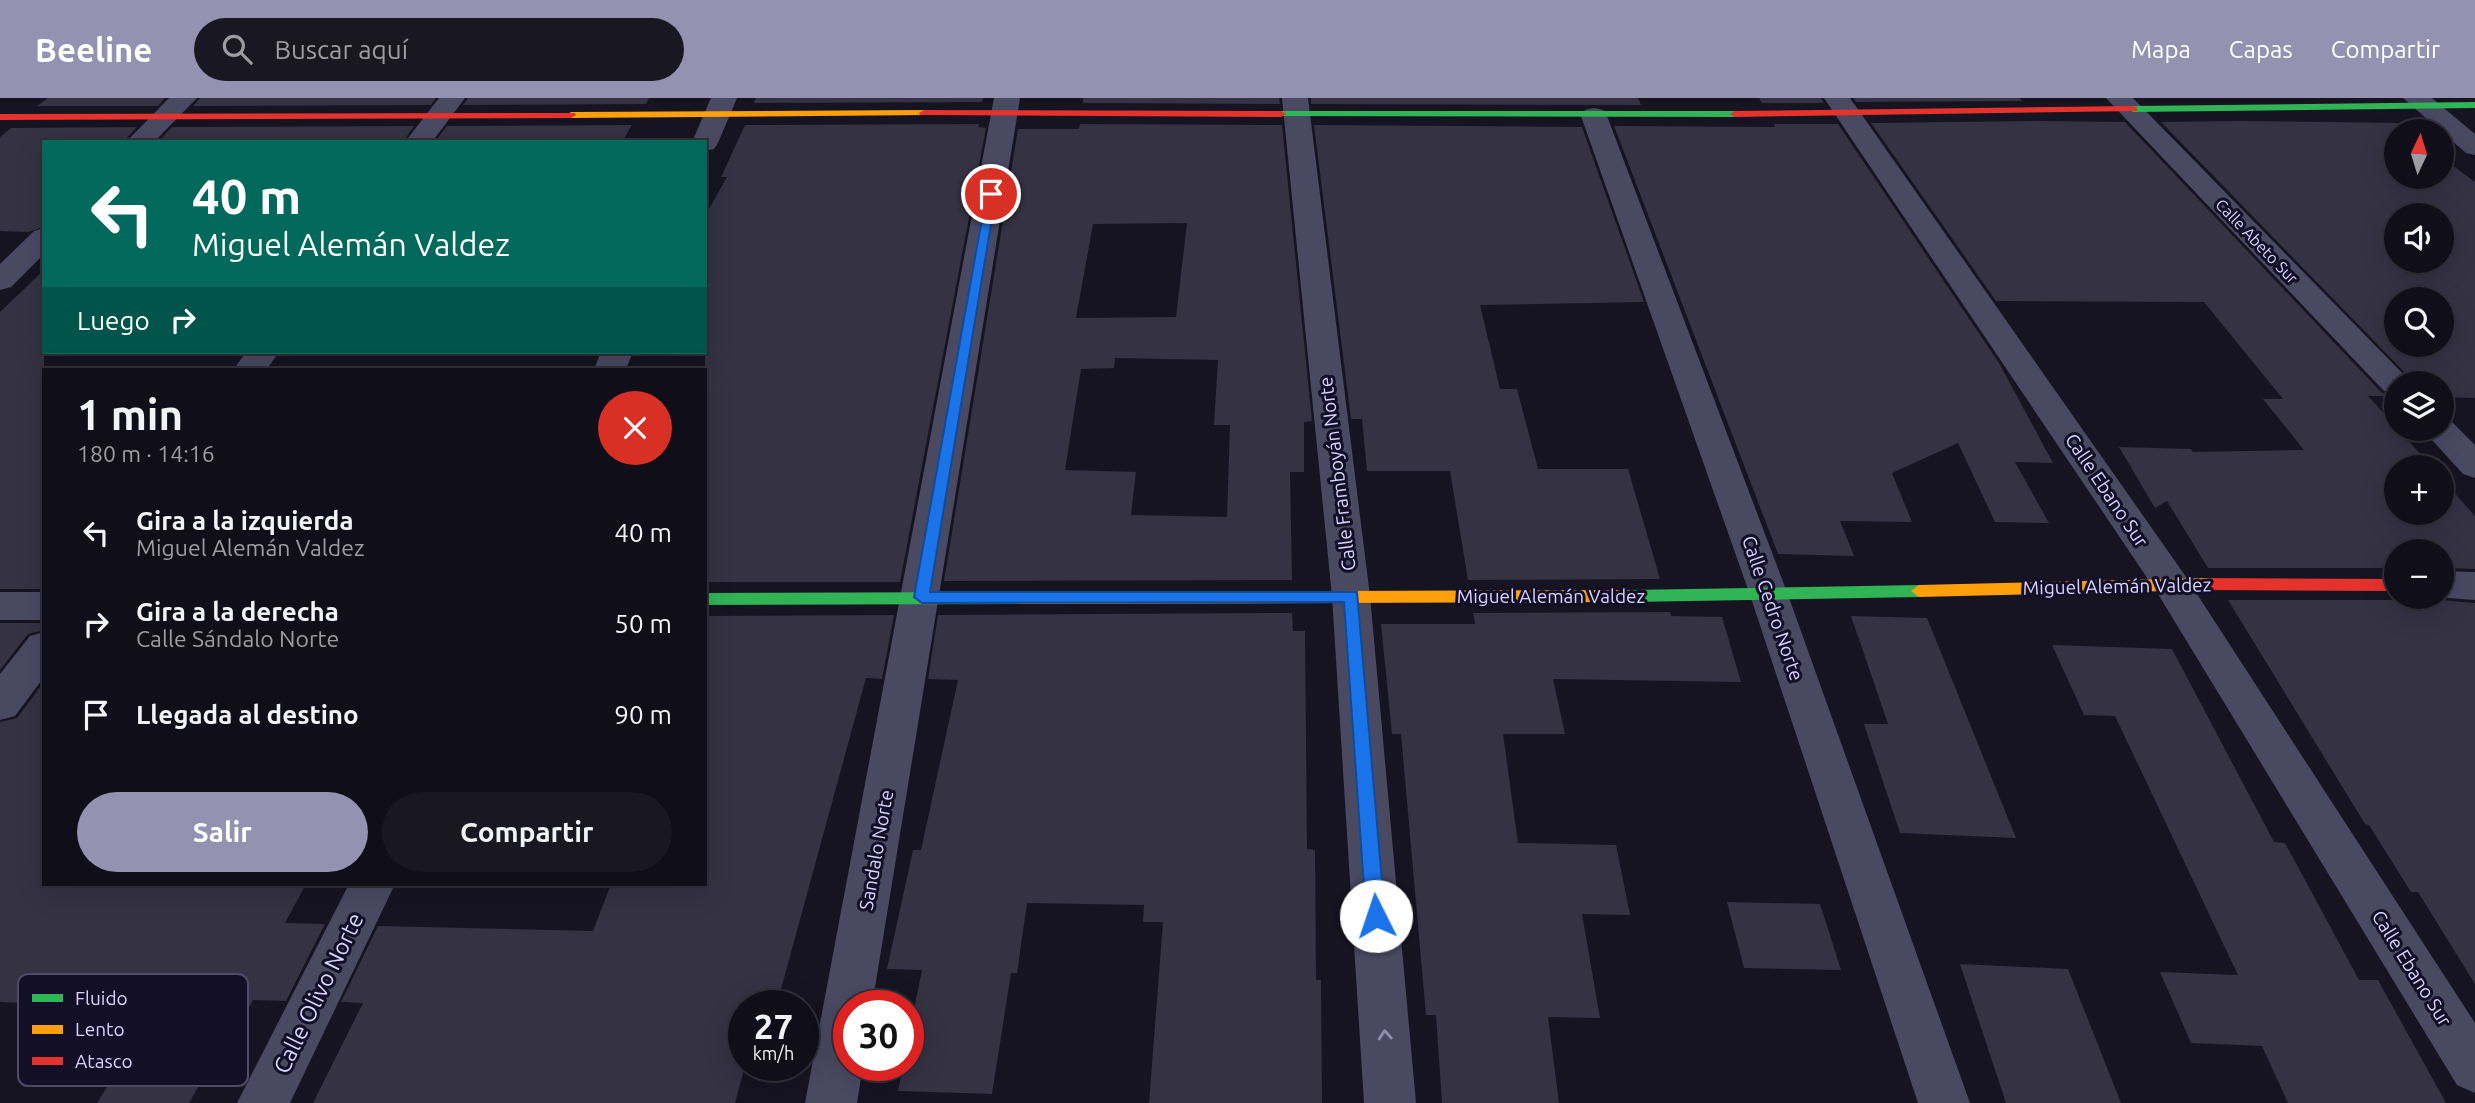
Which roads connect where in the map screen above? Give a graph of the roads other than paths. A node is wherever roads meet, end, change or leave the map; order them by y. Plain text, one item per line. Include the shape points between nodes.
1 (184, 98) edge
2 (2421, 102) edge
3 (2124, 103) edge
4 (1005, 105) edge
5 (1295, 105) edge
6 (1842, 105) edge
7 (2475, 105) edge
8 (721, 106) edge
9 (445, 107) edge
10 (1594, 116) junction
11 (0, 117) edge
12 (163, 118) junction
13 (141, 140) edge
14 (420, 140) edge
15 (706, 140) edge
16 (2475, 147) edge
17 (42, 239) edge
18 (0, 281) edge
19 (261, 354) edge
20 (251, 368) edge
21 (2384, 372) edge
22 (2451, 441) edge
23 (2475, 466) edge
24 (2171, 584) junction
25 (2384, 585) edge
26 (2454, 585) edge
27 (2475, 586) edge
28 (1769, 595) junction
29 (1351, 596) junction
30 (922, 597) junction
31 (707, 598) edge
32 (0, 606) edge
33 (42, 606) edge
34 (42, 650) edge
35 (0, 704) edge
36 (371, 886) edge
37 (2475, 1069) edge
38 (263, 1103) edge
39 (831, 1103) edge
40 (1390, 1103) edge
41 (1944, 1103) edge

1 - 12 street
2 - 3 street
2 - 7 street
2 - 16 street
3 - 6 street
3 - 21 street, Calle Abeto Sur
4 - 5 street
4 - 8 street
4 - 30 street, Sandalo Norte
5 - 10 street
5 - 29 street, Calle Framboyán Norte
6 - 10 street
6 - 24 street, Calle Ebano Sur
8 - 9 street
8 - 15 street
9 - 12 street
9 - 14 street
10 - 28 street, Calle Cedro Norte
11 - 12 street
12 - 13 street
17 - 18 street
19 - 20 street
22 - 23 street
24 - 25 street, Miguel Alemán Valdez
24 - 28 street, Miguel Alemán Valdez
24 - 37 street, Calle Ebano Sur
26 - 27 street
28 - 29 street, Miguel Alemán Valdez
28 - 41 street, Calle Cedro Norte
29 - 30 street, Miguel Alemán Valdez
40 -> 29 street, Calle Framboyán Norte
30 - 31 street, Miguel Alemán Valdez
30 - 39 street, Sandalo Norte
32 - 33 street
34 - 35 street
36 - 38 street, Calle Olivo Norte

